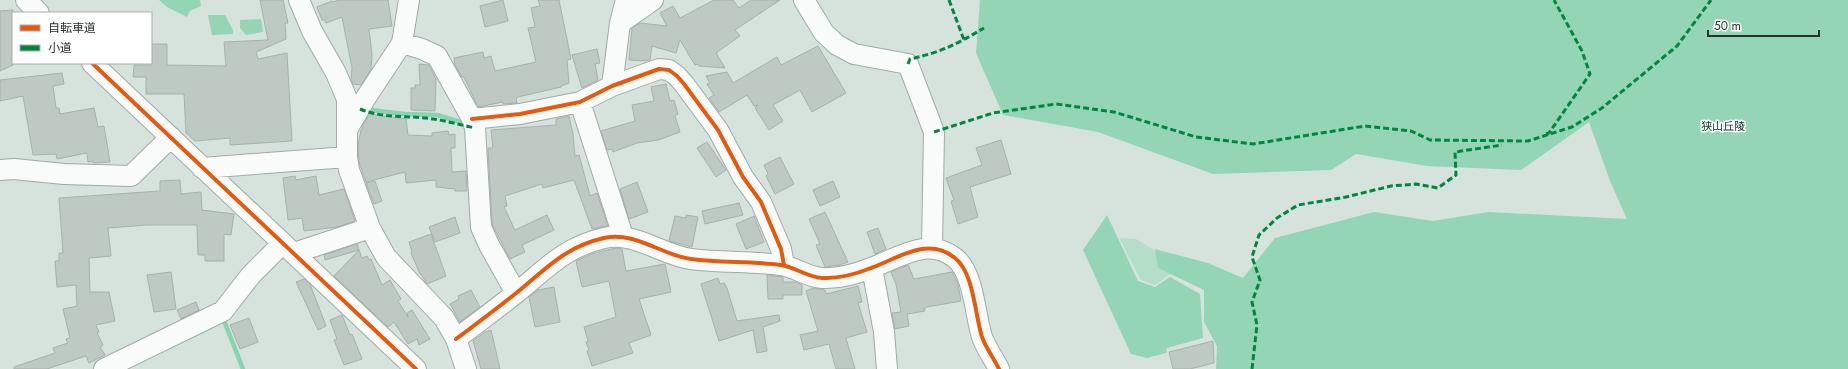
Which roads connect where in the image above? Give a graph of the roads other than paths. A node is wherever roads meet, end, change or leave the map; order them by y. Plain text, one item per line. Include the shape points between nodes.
1 (26, 0) edge
2 (299, 0) edge
3 (409, 0) edge
4 (626, 0) edge
5 (653, 0) edge
6 (804, 0) edge
7 (38, 12) edge
8 (620, 23) junction
9 (402, 43) junction
10 (93, 64) edge
11 (612, 86) junction
12 (580, 102) junction
13 (472, 119) junction
14 (347, 130) junction
15 (170, 137) junction
16 (347, 157) junction
17 (202, 168) junction
18 (0, 170) edge
19 (370, 228) junction
20 (621, 236) junction
21 (288, 248) junction
22 (932, 248) junction
23 (784, 265) junction
24 (872, 268) junction
25 (516, 293) junction
26 (456, 339) junction
27 (104, 369) edge
28 (416, 369) edge
29 (466, 369) edge
30 (887, 369) edge
31 (999, 369) edge

1 - 7 street
2 - 14 street via 347,99
3 - 9 street
4 - 8 street
5 - 8 street
6 - 22 street via 824,33 837,45 854,54 908,64 934,132
8 - 11 street
9 - 13 street via 437,56
9 - 14 street
10 - 15 street
11 - 12 street
11 - 23 street via 659,69 669,70 677,76 718,130 743,177 761,202 781,249
12 - 13 street via 520,114
12 - 20 street
13 - 25 street via 475,128 481,227 488,245
14 - 16 street
15 - 17 street
15 - 18 street via 131,176
16 - 17 street
16 - 19 street
17 - 21 street
19 - 21 street
19 - 26 street via 386,257 444,318
20 - 23 street via 690,259
20 - 25 street via 604,238 573,248 557,258
21 - 27 street via 251,275 223,311
21 - 28 street
22 - 24 street via 910,251
22 - 31 street via 956,259 963,269 969,282 982,338
23 - 24 street via 822,278 844,276
24 - 30 street via 884,332
25 - 26 street
26 - 29 street

